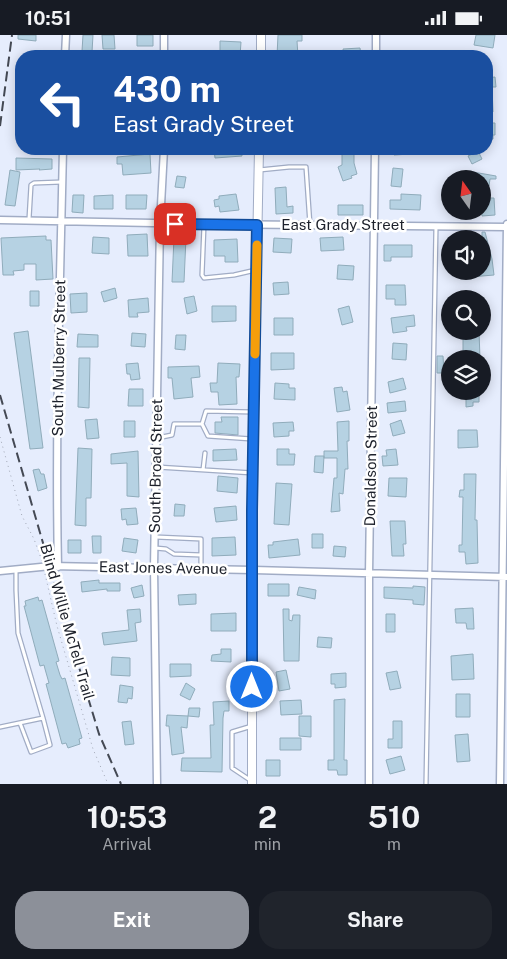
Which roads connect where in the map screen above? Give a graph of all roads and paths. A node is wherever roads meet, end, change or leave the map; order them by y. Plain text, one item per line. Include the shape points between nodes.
1 (66, 35) edge
2 (164, 35) edge
3 (261, 35) edge
4 (376, 35) edge
5 (65, 50) edge
6 (164, 50) edge
7 (261, 50) edge
8 (376, 50) edge
9 (63, 155) edge
10 (164, 155) edge
11 (259, 155) edge
12 (375, 155) edge
13 (258, 171) junction
14 (62, 182) junction
15 (0, 220) edge
16 (29, 221) junction
17 (62, 222) junction
18 (160, 224) junction
19 (204, 224) junction
20 (257, 225) junction
21 (310, 225) junction
22 (375, 225) junction
23 (507, 225) edge
24 (436, 226) junction
25 (257, 270) junction
26 (254, 412) junction
27 (202, 424) junction
28 (0, 437) edge
29 (157, 438) junction
30 (254, 439) junction
31 (205, 453) dead end
32 (156, 467) junction
33 (203, 470) junction
34 (253, 473) junction
35 (155, 537) junction
36 (155, 548) junction
37 (201, 555) junction
38 (44, 567) junction
39 (58, 567) junction
40 (154, 568) junction
41 (16, 569) junction
42 (201, 569) junction
43 (252, 570) junction
44 (0, 571) edge
45 (369, 574) junction
46 (430, 575) junction
47 (505, 577) edge
48 (42, 718) junction
49 (20, 723) junction
50 (252, 725) junction
51 (0, 727) edge
52 (252, 783) edge
53 (108, 784) edge
54 (157, 784) edge
55 (369, 784) edge
56 (426, 784) edge
57 (500, 784) edge

1 - 5 street
2 - 6 street
3 - 7 street
4 - 8 street
9 - 14 street, South Mulberry Street
10 - 18 street, South Broad Street
11 - 13 street
12 - 22 street, Donaldson Street
13 - 20 street
13 - 21 lane via 306,167
14 - 16 lane via 31,185
14 - 17 street, South Mulberry Street
15 - 16 street, East Grady Street
16 - 17 street, East Grady Street
17 - 18 street, East Grady Street
17 - 39 street, South Mulberry Street via 57,408
18 - 19 street, East Grady Street
18 - 29 street, South Broad Street
19 - 20 street, East Grady Street
19 - 25 lane via 204,278
20 - 21 street, East Grady Street
20 - 25 street
21 - 22 street, East Grady Street
22 - 24 street, East Grady Street
22 - 45 street, Donaldson Street
23 - 24 street, East Grady Street
23 - 47 street
24 - 46 lane
25 - 26 street
26 - 27 lane via 206,411
26 - 30 street
27 - 29 lane via 174,424 172,435
27 - 30 lane via 208,436
28 - 38 path, Blind Willie McTell Trail via 22,516
29 - 32 street, South Broad Street
30 - 34 street
31 - 33 lane
32 - 33 lane
32 - 35 street, South Broad Street
33 - 34 lane
34 - 43 street
35 - 36 street, South Broad Street
35 - 37 lane via 201,539
36 - 37 lane via 174,554
36 - 40 street, South Broad Street
37 - 42 lane
38 - 39 street, East Jones Avenue
38 - 41 street, East Jones Avenue
38 - 53 path, Blind Willie McTell Trail via 93,749
39 - 40 street, East Jones Avenue
40 - 42 street, East Jones Avenue
40 - 54 street, South Broad Street
41 - 44 street, East Jones Avenue
41 - 48 lane via 18,633
42 - 43 street, East Jones Avenue
43 - 45 street, East Jones Avenue
43 - 50 street
45 - 46 street, East Jones Avenue
45 - 55 street, Donaldson Street
46 - 47 street, East Jones Avenue
46 - 56 lane
47 - 57 street
48 - 49 lane
48 - 49 lane via 50,745 30,752
49 - 51 lane
50 - 52 street
50 - 52 lane via 232,732 232,768

